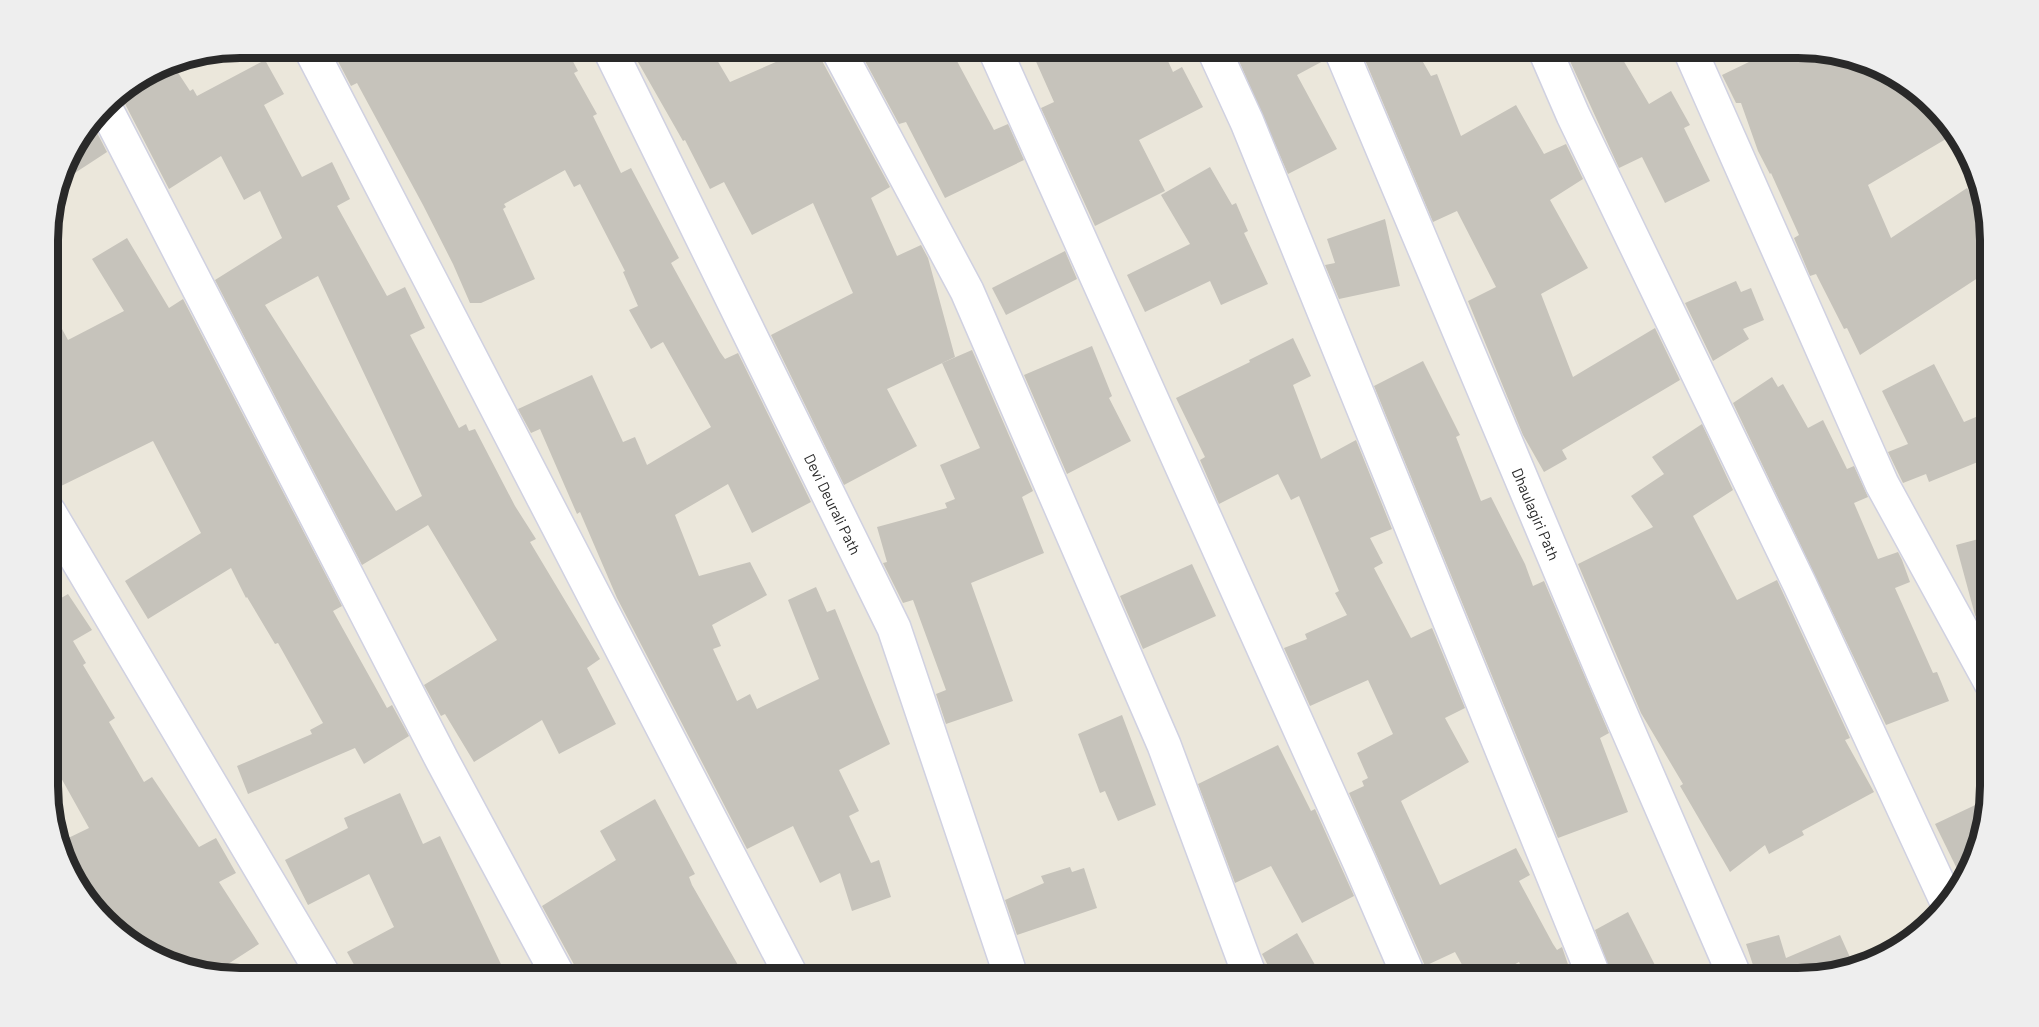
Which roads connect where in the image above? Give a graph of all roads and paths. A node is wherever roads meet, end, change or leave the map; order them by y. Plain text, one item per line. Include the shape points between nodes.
1 (315, 58) edge
2 (614, 58) edge
3 (842, 58) edge
4 (998, 58) edge
5 (1217, 58) edge
6 (1344, 58) edge
7 (1548, 58) edge
8 (1693, 58) edge
9 (109, 115) edge
10 (58, 528) edge
11 (1980, 663) edge
12 (1944, 896) edge
13 (319, 968) edge
14 (554, 968) edge
15 (787, 968) edge
16 (1008, 968) edge
17 (1247, 968) edge
18 (1405, 968) edge
19 (1591, 968) edge
20 (1731, 968) edge

1 - 15 street
2 - 16 street, Devi Deurali Path via 894,628
3 - 17 street via 967,291 1164,745
4 - 18 street
5 - 19 street
6 - 20 street, Dhaulagiri Path
7 - 12 street
8 - 11 street via 1882,484
9 - 14 street via 442,760
10 - 13 street

